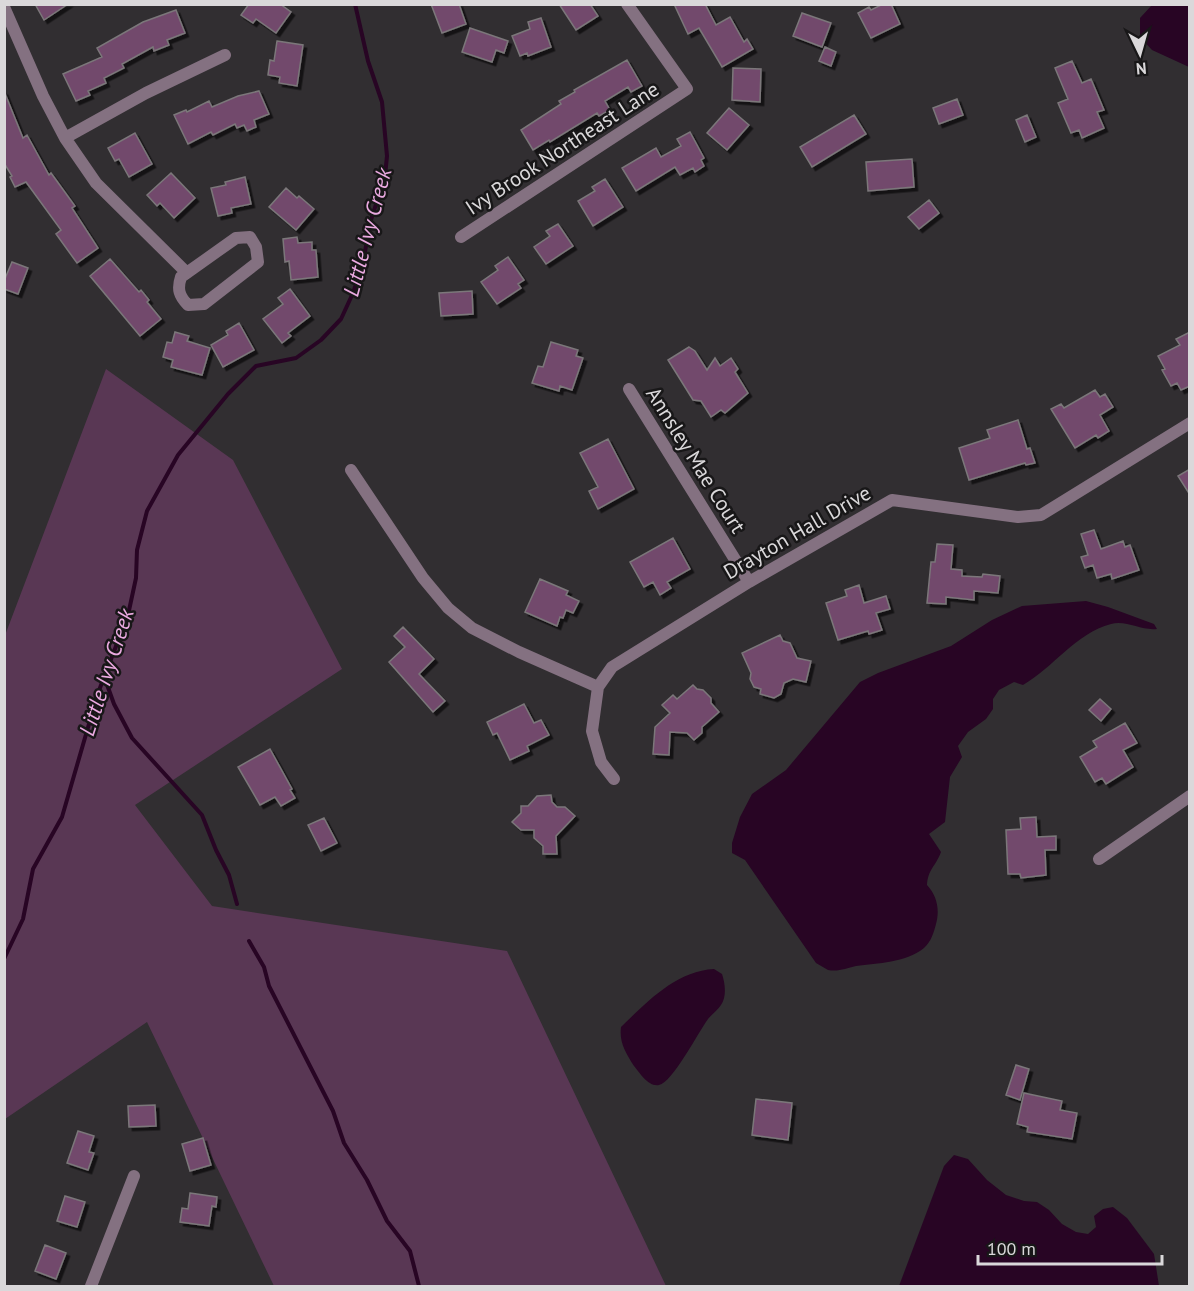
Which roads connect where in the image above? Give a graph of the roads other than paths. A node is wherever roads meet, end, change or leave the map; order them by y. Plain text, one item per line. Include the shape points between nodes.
1 (627, 4) edge
2 (4, 7) edge
3 (225, 55) dead end
4 (65, 138) junction
5 (461, 237) dead end
6 (187, 273) junction
7 (628, 389) dead end
8 (1190, 423) edge
9 (351, 470) dead end
10 (749, 582) junction
11 (598, 687) junction
12 (614, 779) dead end
13 (1190, 796) edge
14 (1099, 859) dead end
15 (134, 1176) dead end
16 (91, 1287) edge

1 - 5 street, Ivy Brook Northeast Lane via 687,89
2 - 4 street
3 - 4 street
4 - 6 street via 96,183
6 - 6 street via 178,287 181,298 188,306 204,304 258,262 256,247 250,237 236,238
7 - 10 street, Annsley Mae Court
8 - 10 street, Drayton Hall Drive via 1041,515 1018,517 892,500
9 - 11 street via 423,578 448,608 472,628
10 - 11 street, Drayton Hall Drive via 612,667
11 - 12 street via 592,731 602,762
13 - 14 street
15 - 16 street

